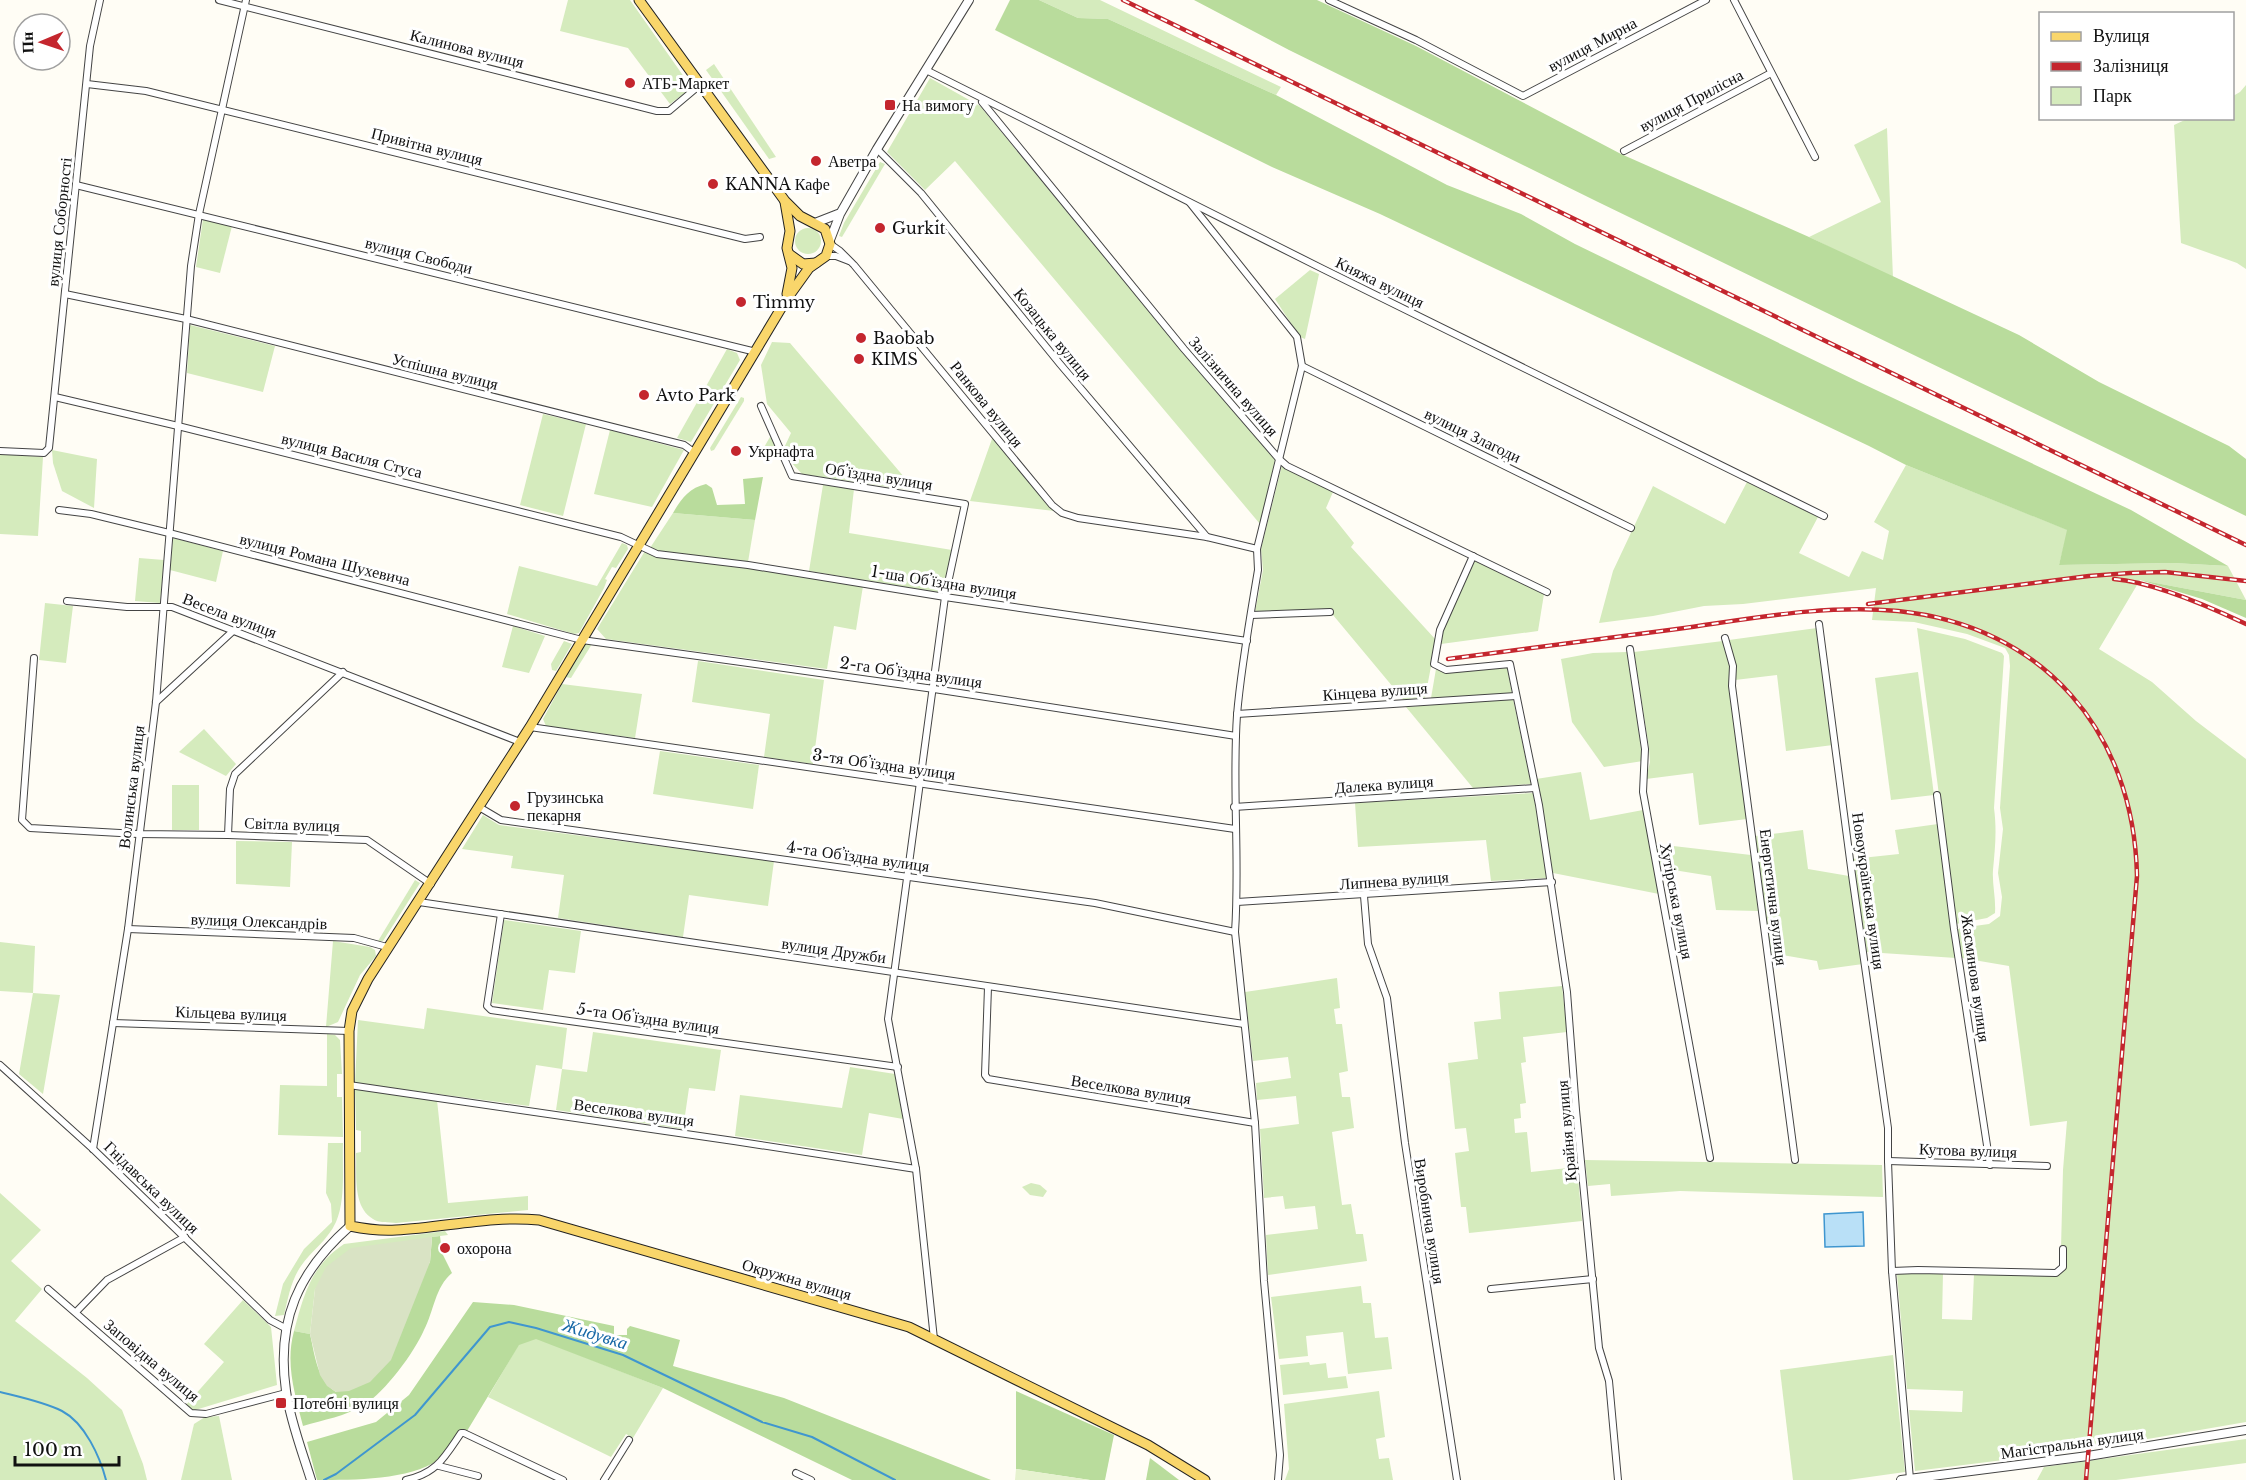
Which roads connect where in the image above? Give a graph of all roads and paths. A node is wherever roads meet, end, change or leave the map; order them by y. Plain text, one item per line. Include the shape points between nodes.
1 (100, 0) edge
2 (219, 0) edge
3 (639, 0) edge
4 (969, 0) edge
5 (1329, 0) edge
6 (1706, 0) edge
7 (1734, 0) edge
8 (245, 3) edge
9 (926, 70) junction
10 (1772, 73) junction
11 (87, 84) junction
12 (701, 84) junction
13 (978, 98) junction
14 (223, 109) junction
15 (877, 149) junction
16 (1624, 151) dead end
17 (1815, 157) dead end
18 (76, 185) junction
19 (785, 201) junction
20 (1190, 203) junction
21 (199, 214) junction
22 (840, 214) junction
23 (813, 222) junction
24 (790, 231) junction
25 (760, 237) dead end
26 (830, 242) junction
27 (789, 254) junction
28 (826, 256) junction
29 (816, 263) junction
30 (854, 265) junction
31 (65, 294) junction
32 (786, 300) junction
33 (186, 319) junction
34 (756, 352) junction
35 (1302, 366) junction
36 (56, 397) junction
37 (761, 406) dead end
38 (178, 426) junction
39 (0, 451) edge
40 (695, 453) junction
41 (1279, 459) junction
42 (59, 510) dead end
43 (1824, 516) dead end
44 (1631, 528) dead end
45 (169, 533) junction
46 (1208, 537) junction
47 (639, 546) junction
48 (1257, 549) junction
49 (1473, 556) junction
50 (1547, 592) dead end
51 (945, 597) junction
52 (67, 601) dead end
53 (164, 606) junction
54 (1330, 612) dead end
55 (1251, 615) junction
56 (1819, 624) dead end
57 (233, 631) junction
58 (1725, 638) dead end
59 (582, 640) junction
60 (1247, 641) junction
61 (1630, 650) dead end
62 (34, 657) dead end
63 (343, 672) junction
64 (934, 689) junction
65 (1516, 696) junction
66 (156, 702) junction
67 (1237, 714) junction
68 (530, 727) junction
69 (1236, 736) junction
70 (520, 742) junction
71 (920, 782) junction
72 (1535, 788) junction
73 (1937, 795) dead end
74 (479, 807) junction
75 (1234, 807) junction
76 (1235, 829) junction
77 (138, 834) junction
78 (228, 835) junction
79 (908, 876) junction
80 (1552, 882) junction
81 (431, 884) junction
82 (1364, 896) junction
83 (419, 902) junction
84 (1237, 902) junction
85 (501, 914) junction
86 (128, 929) junction
87 (1235, 932) junction
88 (387, 947) junction
89 (894, 972) junction
90 (988, 987) junction
91 (113, 1023) junction
92 (1244, 1024) junction
93 (349, 1031) junction
94 (0, 1065) edge
95 (898, 1067) junction
96 (349, 1085) junction
97 (1255, 1123) junction
98 (93, 1149) junction
99 (1710, 1158) dead end
100 (1795, 1160) dead end
101 (1888, 1161) junction
102 (1990, 1165) junction
103 (2047, 1166) dead end
104 (916, 1170) junction
105 (350, 1226) junction
106 (185, 1237) junction
107 (2063, 1249) dead end
108 (1893, 1271) junction
109 (1593, 1279) junction
110 (48, 1289) dead end
111 (1491, 1289) dead end
112 (76, 1312) junction
113 (285, 1328) junction
114 (934, 1339) junction
115 (286, 1393) junction
116 (2246, 1430) edge
117 (629, 1440) dead end
118 (439, 1466) junction
119 (796, 1473) dead end
120 (478, 1476) dead end
121 (310, 1479) edge
122 (1910, 1479) edge
123 (406, 1480) edge
124 (563, 1480) edge
125 (604, 1480) edge
126 (811, 1480) edge
127 (1205, 1480) edge
128 (1278, 1480) edge
129 (1457, 1480) edge
130 (1618, 1480) edge
131 (1901, 1480) edge

1 - 11 street, вулиця Соборності
2 - 8 street, Калинова вулиця
3 - 12 main road
4 - 9 street
5 - 6 street, вулиця Мирна via 1523,96
7 - 10 street
8 - 12 street, Калинова вулиця via 657,111 669,111
8 - 14 street, Волинська вулиця
9 - 13 street, Княжа вулиця
9 - 15 street
10 - 16 street, вулиця Прилісна
10 - 17 street
11 - 14 street, Привітна вулиця via 146,91
11 - 18 street, вулиця Соборності
12 - 19 main road
13 - 20 street, Княжа вулиця
13 - 41 street, Залізнична вулиця
14 - 21 street, Волинська вулиця
14 - 25 street, Привітна вулиця via 745,239
15 - 22 street
15 - 46 street, Козацька вулиця via 921,193
18 - 21 street, вулиця Свободи
18 - 31 street, вулиця Соборності
19 - 23 main road
19 - 24 main road
20 - 35 street via 1297,337
20 - 43 street, Княжа вулиця
21 - 33 street, Волинська вулиця
21 - 34 street, вулиця Свободи
22 - 23 street
22 - 26 street
23 - 24 main road via 798,224
23 - 26 main road via 825,229
24 - 27 main road
26 - 28 main road
26 - 30 street, Ранкова вулиця
27 - 29 main road via 803,264
27 - 32 main road via 792,268
28 - 29 main road
28 - 30 street via 836,256
29 - 32 main road
30 - 46 street, Ранкова вулиця via 1062,513
31 - 33 street, Успішна вулиця
31 - 36 street, вулиця Соборності
32 - 34 main road
33 - 38 street, Волинська вулиця
33 - 40 street, Успішна вулиця via 684,445
34 - 40 main road
35 - 41 street
35 - 44 street, вулиця Злагоди
36 - 38 street, вулиця Василя Стуса
36 - 39 street, вулиця Соборності via 49,448 44,453
37 - 51 street, Обʼїздна вулиця via 792,476 965,504
38 - 45 street, Волинська вулиця
38 - 47 street, вулиця Василя Стуса via 621,537
40 - 47 main road
41 - 48 street
41 - 49 street, Залізнична вулиця
42 - 45 street, вулиця Романа Шухевича
45 - 53 street, Волинська вулиця
45 - 59 street, вулиця Романа Шухевича
46 - 48 street
47 - 51 street, 1-ша Обʼїздна вулиця via 657,554
47 - 59 main road
48 - 55 street
49 - 50 street, Залізнична вулиця
49 - 65 street, Крайня вулиця via 1440,630 1434,664 1446,670 1510,664
51 - 60 street, 1-ша Обʼїздна вулиця
51 - 64 street
52 - 53 street, Весела вулиця
53 - 57 street, Весела вулиця
53 - 66 street, Волинська вулиця
54 - 55 street
55 - 60 street
56 - 101 street, Новоукраїнська вулиця via 1888,1128
57 - 63 street, Весела вулиця
57 - 66 street
58 - 100 street, Енергетична вулиця via 1733,666 1732,686
59 - 64 street, 2-га Обʼїздна вулиця
59 - 68 main road
60 - 67 street
61 - 99 street, Хутірська вулиця via 1645,749 1643,792
62 - 77 street, Світла вулиця via 22,820 30,828
63 - 70 street, Весела вулиця
63 - 78 street via 236,774 230,789
64 - 69 street, 2-га Обʼїздна вулиця
64 - 71 street
65 - 67 street, Кінцева вулиця
65 - 72 street, Крайня вулиця
66 - 77 street, Волинська вулиця
67 - 69 street
68 - 70 main road
68 - 71 street, 3-тя Обʼїздна вулиця
69 - 75 street
70 - 74 main road
71 - 76 street, 3-тя Обʼїздна вулиця
71 - 79 street
72 - 75 street, Далека вулиця
72 - 80 street, Крайня вулиця
73 - 102 street, Жасминова вулиця
74 - 79 street, 4-та Обʼїздна вулиця via 501,820
74 - 81 main road
75 - 76 street
76 - 84 street
77 - 78 street, Світла вулиця
77 - 86 street, Волинська вулиця
78 - 81 street, Світла вулиця via 367,840
79 - 87 street, 4-та Обʼїздна вулиця via 1095,903
79 - 89 street
80 - 82 street, Липнева вулиця
80 - 109 street, Крайня вулиця
81 - 83 main road
82 - 84 street, Липнева вулиця
82 - 129 street, Виробнича вулиця via 1368,944 1387,998 1405,1143
83 - 85 street, вулиця Дружби
83 - 88 main road
84 - 87 street
85 - 89 street, вулиця Дружби
85 - 95 street, 5-та Обʼїздна вулиця via 488,1006 491,1010
86 - 88 street, вулиця Олександрів via 354,938
86 - 91 street, Волинська вулиця
87 - 92 street
88 - 93 main road via 352,1011
89 - 90 street, вулиця Дружби
89 - 95 street via 888,1019
90 - 92 street, вулиця Дружби
90 - 97 street, Веселкова вулиця via 988,1079
91 - 93 street, Кільцева вулиця
91 - 98 street, Волинська вулиця
92 - 97 street
93 - 96 main road
94 - 98 street, Гнідавська вулиця
95 - 104 street
96 - 104 street, Веселкова вулиця
96 - 105 main road
97 - 128 street via 1280,1455
98 - 106 street, Гнідавська вулиця
101 - 102 street, Кутова вулиця
101 - 108 street, Новоукраїнська вулиця
102 - 103 street, Кутова вулиця
104 - 114 street
105 - 113 street via 319,1256 301,1284
105 - 114 main road, Окружна вулиця via 396,1230 479,1220 538,1220 909,1327
106 - 112 street via 107,1280
106 - 113 street, Гнідавська вулиця via 270,1320
107 - 108 street via 2063,1267 2056,1273
108 - 122 street, Новоукраїнська вулиця
109 - 111 street
109 - 130 street, Крайня вулиця via 1599,1348 1609,1381
110 - 112 street, Заповідна вулиця
112 - 115 street, Заповідна вулиця via 192,1413 206,1414
113 - 115 street
114 - 127 main road, Окружна вулиця via 1148,1445
115 - 121 street
116 - 122 street, Магістральна вулиця
117 - 125 street
118 - 120 street
118 - 123 street
118 - 124 street via 464,1433
119 - 126 street
122 - 131 street, Магістральна вулиця

